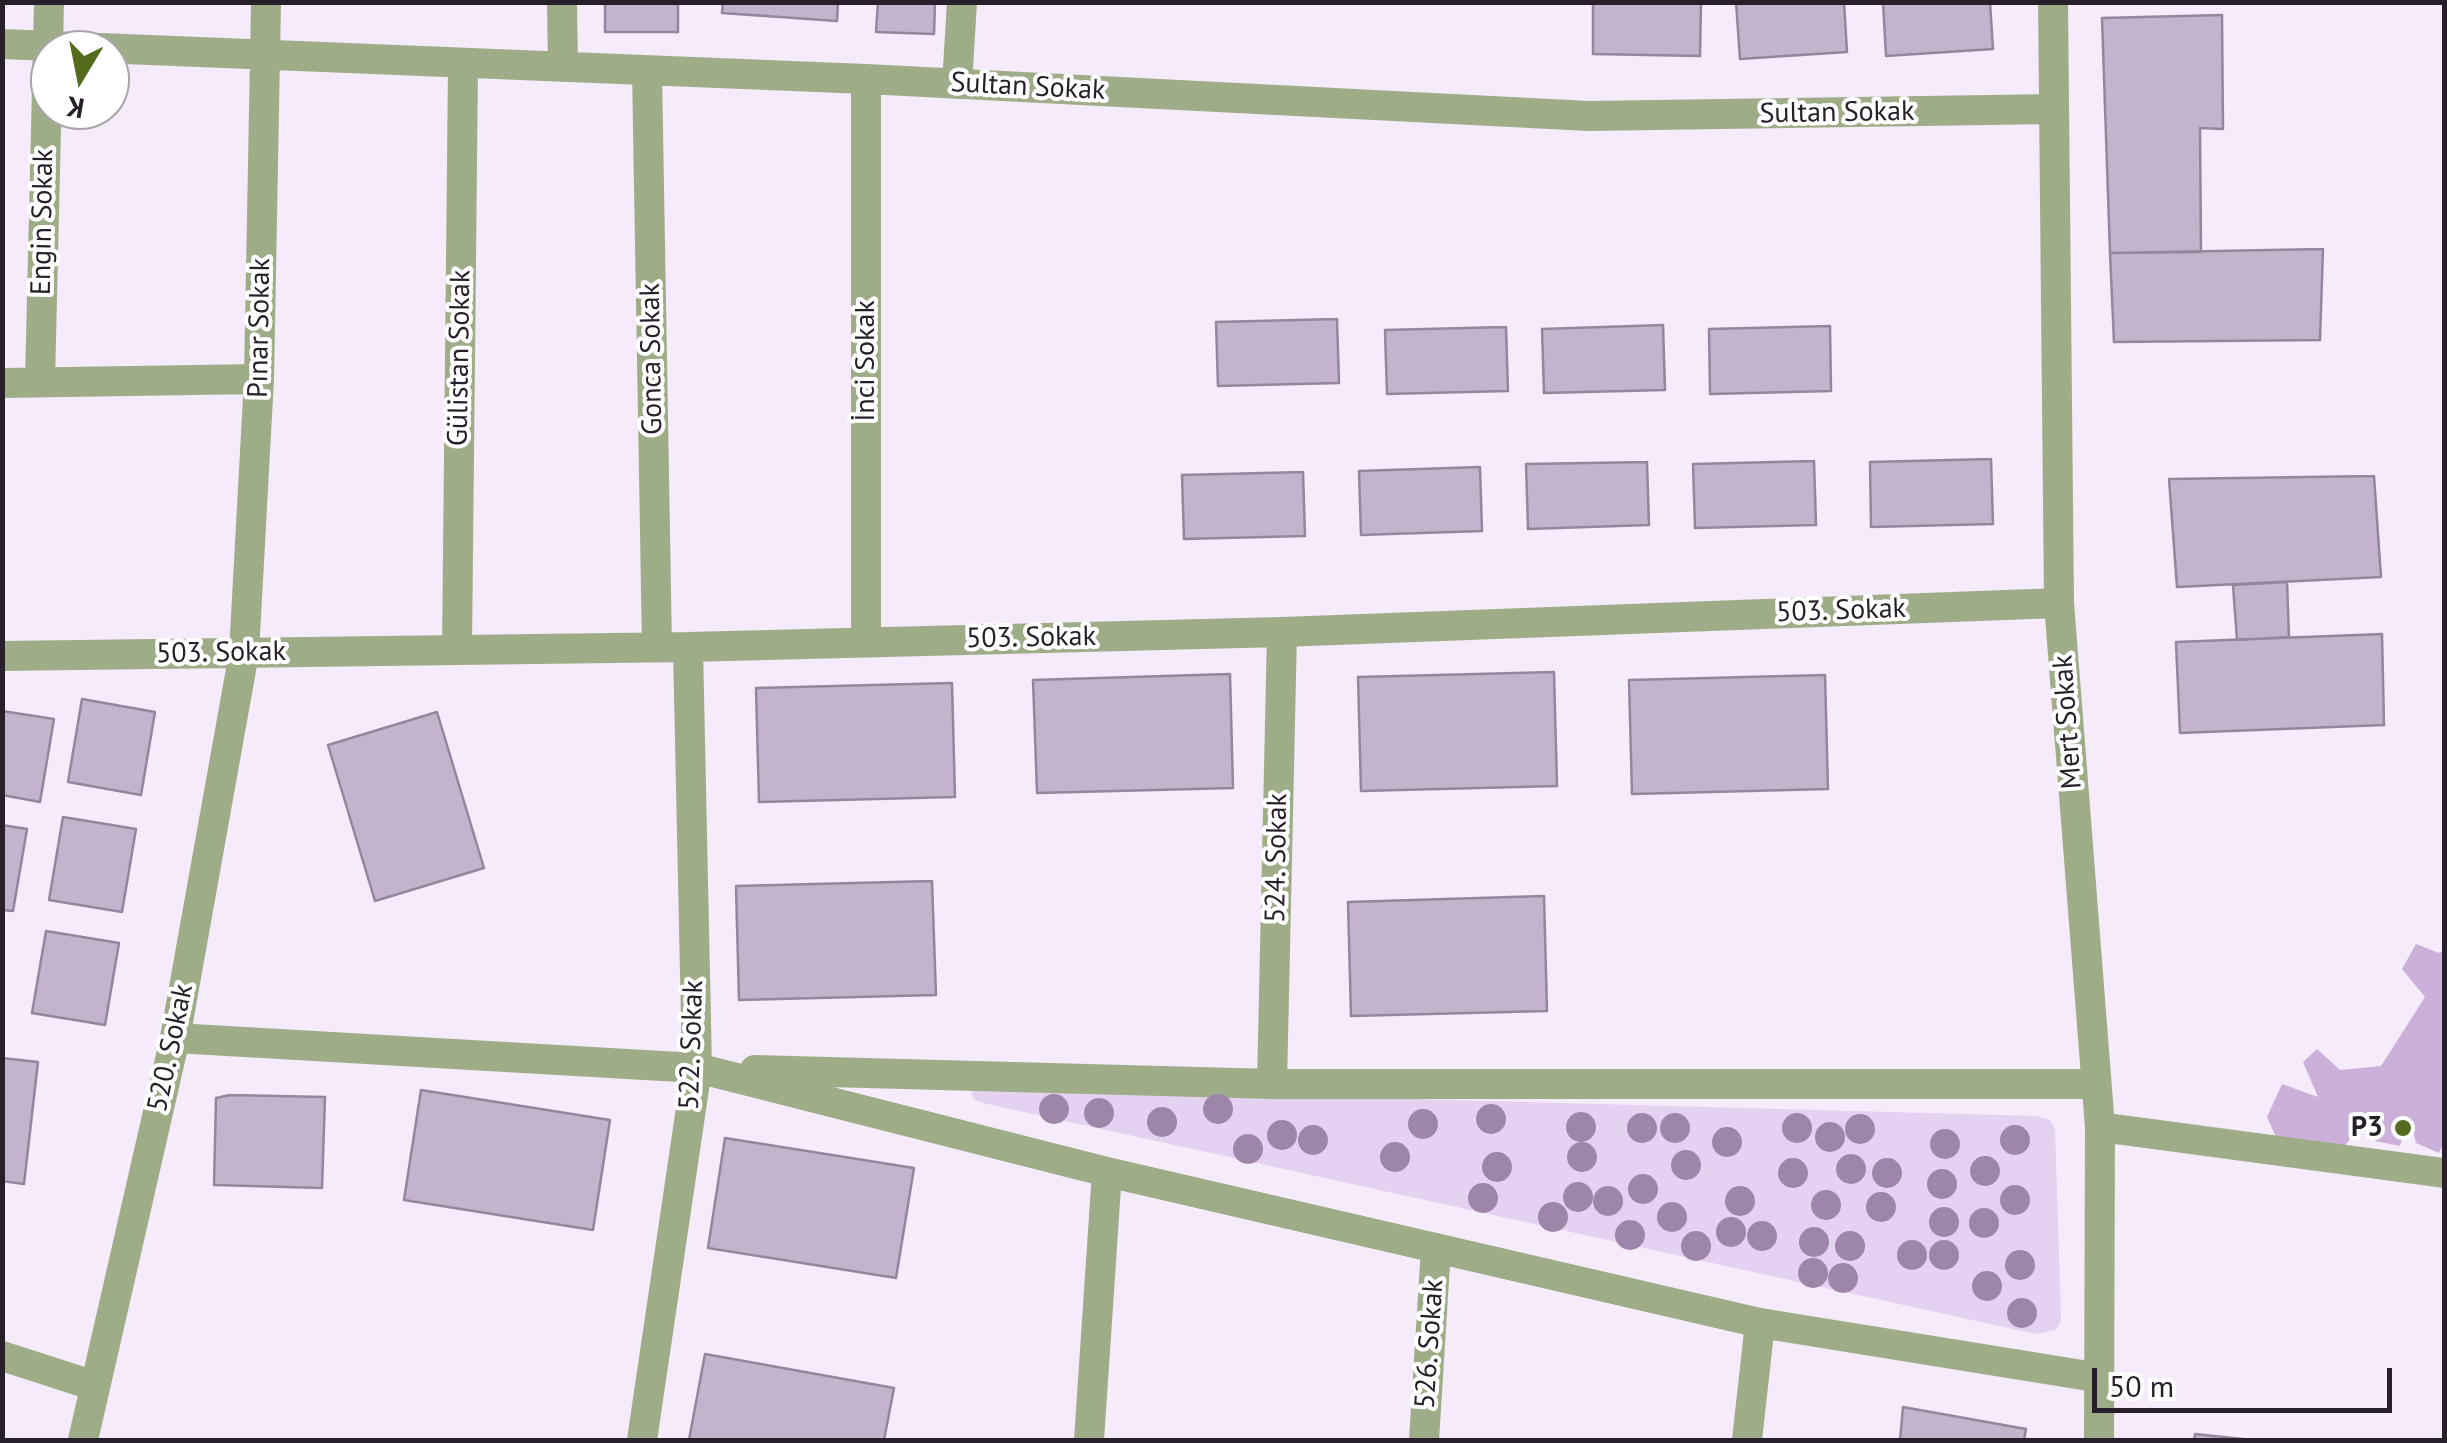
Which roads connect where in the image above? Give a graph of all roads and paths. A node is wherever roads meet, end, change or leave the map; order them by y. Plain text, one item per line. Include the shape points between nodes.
1 (49, 2) edge
2 (266, 2) edge
3 (562, 2) edge
4 (962, 2) edge
5 (2053, 2) edge
6 (48, 30) edge
7 (2, 44) edge
8 (30, 46) edge
9 (130, 51) edge
10 (265, 57) junction
11 (463, 65) junction
12 (563, 68) junction
13 (647, 72) junction
14 (866, 79) junction
15 (957, 84) junction
16 (2054, 109) junction
17 (45, 130) edge
18 (259, 379) junction
19 (40, 382) junction
20 (2, 383) edge
21 (2059, 603) junction
22 (1282, 632) junction
23 (866, 642) junction
24 (657, 647) junction
25 (688, 647) junction
26 (457, 650) junction
27 (244, 653) junction
28 (2, 656) edge
29 (175, 1038) junction
30 (698, 1068) junction
31 (1272, 1084) junction
32 (2096, 1084) junction
33 (2100, 1127) junction
34 (1107, 1172) junction
35 (2444, 1174) edge
36 (1436, 1248) junction
37 (1760, 1323) junction
38 (2, 1356) edge
39 (2101, 1378) junction
40 (95, 1386) junction
41 (83, 1440) edge
42 (642, 1440) edge
43 (1089, 1440) edge
44 (1424, 1440) edge
45 (1747, 1440) edge
46 (2099, 1440) edge

1 - 6 street, Engin Sokak
2 - 10 street, Pınar Sokak
3 - 12 street
4 - 15 street
5 - 16 street, Mert Sokak
7 - 8 street, Sultan Sokak
9 - 10 street, Sultan Sokak
10 - 11 street, Sultan Sokak
10 - 18 street, Pınar Sokak
11 - 12 street, Sultan Sokak
11 - 26 street, Gülistan Sokak
12 - 13 street, Sultan Sokak
13 - 14 street, Sultan Sokak
13 - 24 street, Gonca Sokak
14 - 15 street, Sultan Sokak
14 - 23 street, İnci Sokak
15 - 16 street, Sultan Sokak via 1589,116
16 - 21 street, Mert Sokak
17 - 19 street, Engin Sokak
18 - 19 street
18 - 27 street, Pınar Sokak
19 - 20 street
21 - 22 street, 503. Sokak
21 - 32 street, Mert Sokak
22 - 23 street, 503. Sokak
22 - 31 street, 524. Sokak
23 - 25 street, 503. Sokak
24 - 25 street, 503. Sokak
24 - 26 street, 503. Sokak
25 - 30 street, 522. Sokak
26 - 27 street, 503. Sokak
27 - 28 street, 503. Sokak
27 - 29 street, 520. Sokak
29 - 30 street
29 - 40 street, 520. Sokak
30 - 31 street
30 - 34 street
30 - 42 street, 522. Sokak
31 - 32 street
32 - 33 street, Mert Sokak
33 - 35 street
33 - 39 street, Mert Sokak
34 - 36 street
34 - 43 street
36 - 37 street
36 - 44 street, 526. Sokak
37 - 39 street
37 - 45 street
38 - 40 street
39 - 46 street, Mert Sokak
40 - 41 street, 520. Sokak

